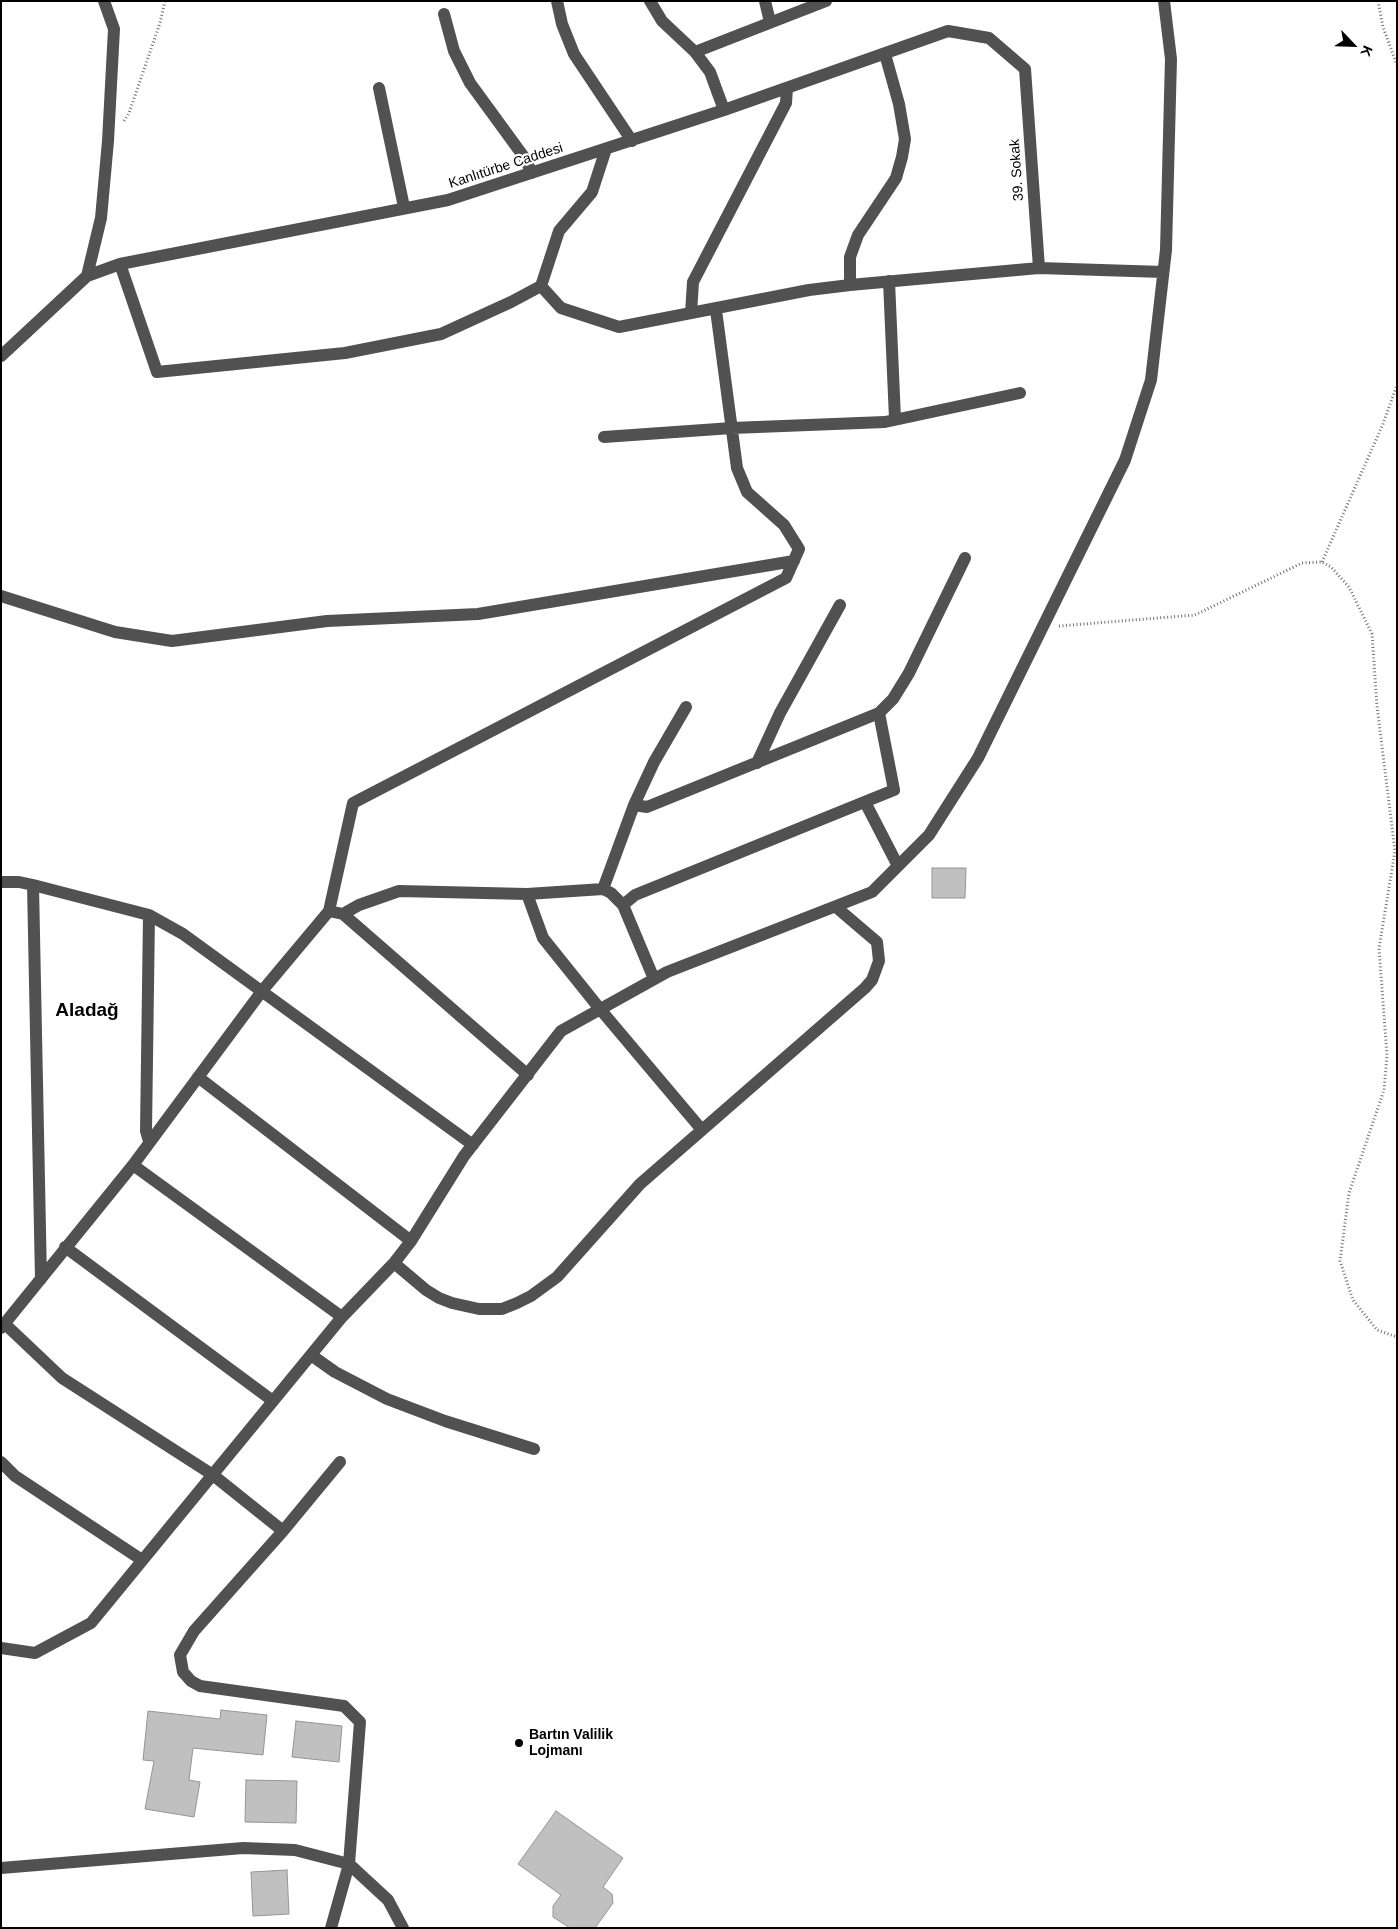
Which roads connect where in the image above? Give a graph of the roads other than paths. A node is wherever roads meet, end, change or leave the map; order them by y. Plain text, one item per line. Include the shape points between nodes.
1 (104, 1) edge
2 (556, 1) edge
3 (650, 1) edge
4 (765, 1) edge
5 (826, 1) edge
6 (1164, 1) edge
7 (444, 14) dead end
8 (770, 22) junction
9 (695, 52) junction
10 (885, 54) junction
11 (1026, 69) joint
12 (379, 88) dead end
13 (787, 88) junction
14 (724, 110) junction
15 (632, 141) junction
16 (606, 149) junction
17 (532, 173) junction
18 (404, 207) junction
19 (120, 264) junction
20 (1039, 268) junction
21 (1164, 272) junction
22 (87, 276) junction
23 (889, 281) junction
24 (850, 285) junction
25 (541, 286) junction
26 (716, 310) junction
27 (691, 313) junction
28 (1, 356) edge
29 (1020, 393) dead end
30 (895, 419) junction
31 (732, 428) junction
32 (604, 437) dead end
33 (965, 558) dead end
34 (794, 561) junction
35 (1, 596) edge
36 (840, 605) dead end
37 (686, 707) dead end
38 (879, 713) junction
39 (756, 763) junction
40 (865, 802) junction
41 (634, 805) junction
42 (898, 866) junction
43 (1, 882) edge
44 (33, 885) junction
45 (603, 890) junction
46 (527, 894) junction
47 (623, 905) junction
48 (836, 907) junction
49 (329, 911) junction
50 (343, 914) junction
51 (149, 915) junction
52 (654, 979) junction
53 (262, 991) junction
54 (600, 1009) junction
55 (528, 1075) junction
56 (198, 1077) junction
57 (702, 1130) junction
58 (149, 1141) junction
59 (473, 1145) junction
60 (132, 1165) junction
61 (411, 1241) junction
62 (65, 1247) junction
63 (394, 1263) junction
64 (41, 1280) junction
65 (342, 1317) junction
66 (3, 1326) edge
67 (310, 1355) junction
68 (273, 1401) junction
69 (534, 1449) dead end
70 (1, 1462) edge
71 (340, 1462) dead end
72 (213, 1475) junction
73 (283, 1531) junction
74 (142, 1560) junction
75 (1, 1648) edge
76 (349, 1864) junction
77 (1, 1868) edge
78 (331, 1928) edge
79 (403, 1928) edge

1 - 22 street via 114,29 108,141 101,218
2 - 15 street via 574,54
3 - 9 street via 662,21
4 - 8 street
5 - 8 street
6 - 21 street via 1171,59
7 - 17 street via 454,51 470,83
8 - 9 street
9 - 14 street via 710,72
10 - 11 street, Kanlıtürbe Caddesi via 948,31 989,38
10 - 13 street, Kanlıtürbe Caddesi
10 - 24 street via 905,139 896,178 858,234 850,257
11 - 20 street, 39. Sokak
12 - 18 street
13 - 14 street, Kanlıtürbe Caddesi
13 - 27 street via 786,104 693,282
14 - 15 street, Kanlıtürbe Caddesi
15 - 16 street, Kanlıtürbe Caddesi
16 - 17 street, Kanlıtürbe Caddesi
16 - 25 street via 592,192 559,231
17 - 18 street, Kanlıtürbe Caddesi via 448,200
18 - 19 street, Kanlıtürbe Caddesi
19 - 22 street, Kanlıtürbe Caddesi
19 - 25 street via 157,372 344,353 441,334
20 - 21 street
20 - 23 street
21 - 42 street via 1152,380 1126,460 978,758 928,836
22 - 28 street, Kanlıtürbe Caddesi
23 - 24 street
23 - 30 street
24 - 26 street via 809,290
25 - 27 street via 561,308 619,327
26 - 27 street
26 - 31 street
29 - 30 street
30 - 31 street
31 - 32 street
31 - 34 street via 737,468 747,492 784,525 799,549
33 - 38 street via 909,673 893,699
34 - 35 street via 478,614 327,621 172,641 115,632
34 - 49 street via 786,578 354,803
36 - 39 street
37 - 41 street
38 - 39 street
38 - 40 street via 894,790
39 - 41 street via 647,807
40 - 42 street
40 - 47 street via 635,895
41 - 45 street
42 - 48 street via 872,892
43 - 44 street
44 - 51 street
44 - 64 street
45 - 46 street
45 - 47 street
46 - 50 street via 399,891
46 - 54 street via 543,938
47 - 52 street
48 - 52 street
48 - 57 street via 877,942 879,961 872,980
49 - 50 street
49 - 53 street
50 - 55 street
51 - 53 street via 184,934
51 - 58 street via 146,1131
52 - 54 street
53 - 56 street
53 - 59 street
54 - 55 street via 562,1031
54 - 57 street
55 - 59 street
56 - 58 street
56 - 61 street
57 - 63 street via 640,1184 557,1276 517,1303 490,1310 452,1303 426,1290
58 - 60 street
59 - 61 street
60 - 62 street
60 - 65 street
61 - 63 street
62 - 64 street
62 - 68 street
63 - 65 street
64 - 66 street
65 - 67 street
66 - 72 street via 62,1378
67 - 68 street
67 - 69 street via 335,1372 387,1398 445,1422
68 - 72 street
70 - 74 street via 15,1476
71 - 73 street
72 - 73 street
72 - 74 street
73 - 76 street via 194,1631 180,1655 183,1672 200,1686 344,1706 360,1722
74 - 75 street via 91,1623 35,1653
76 - 77 street via 295,1850 243,1848
76 - 78 street
76 - 79 street via 388,1900

